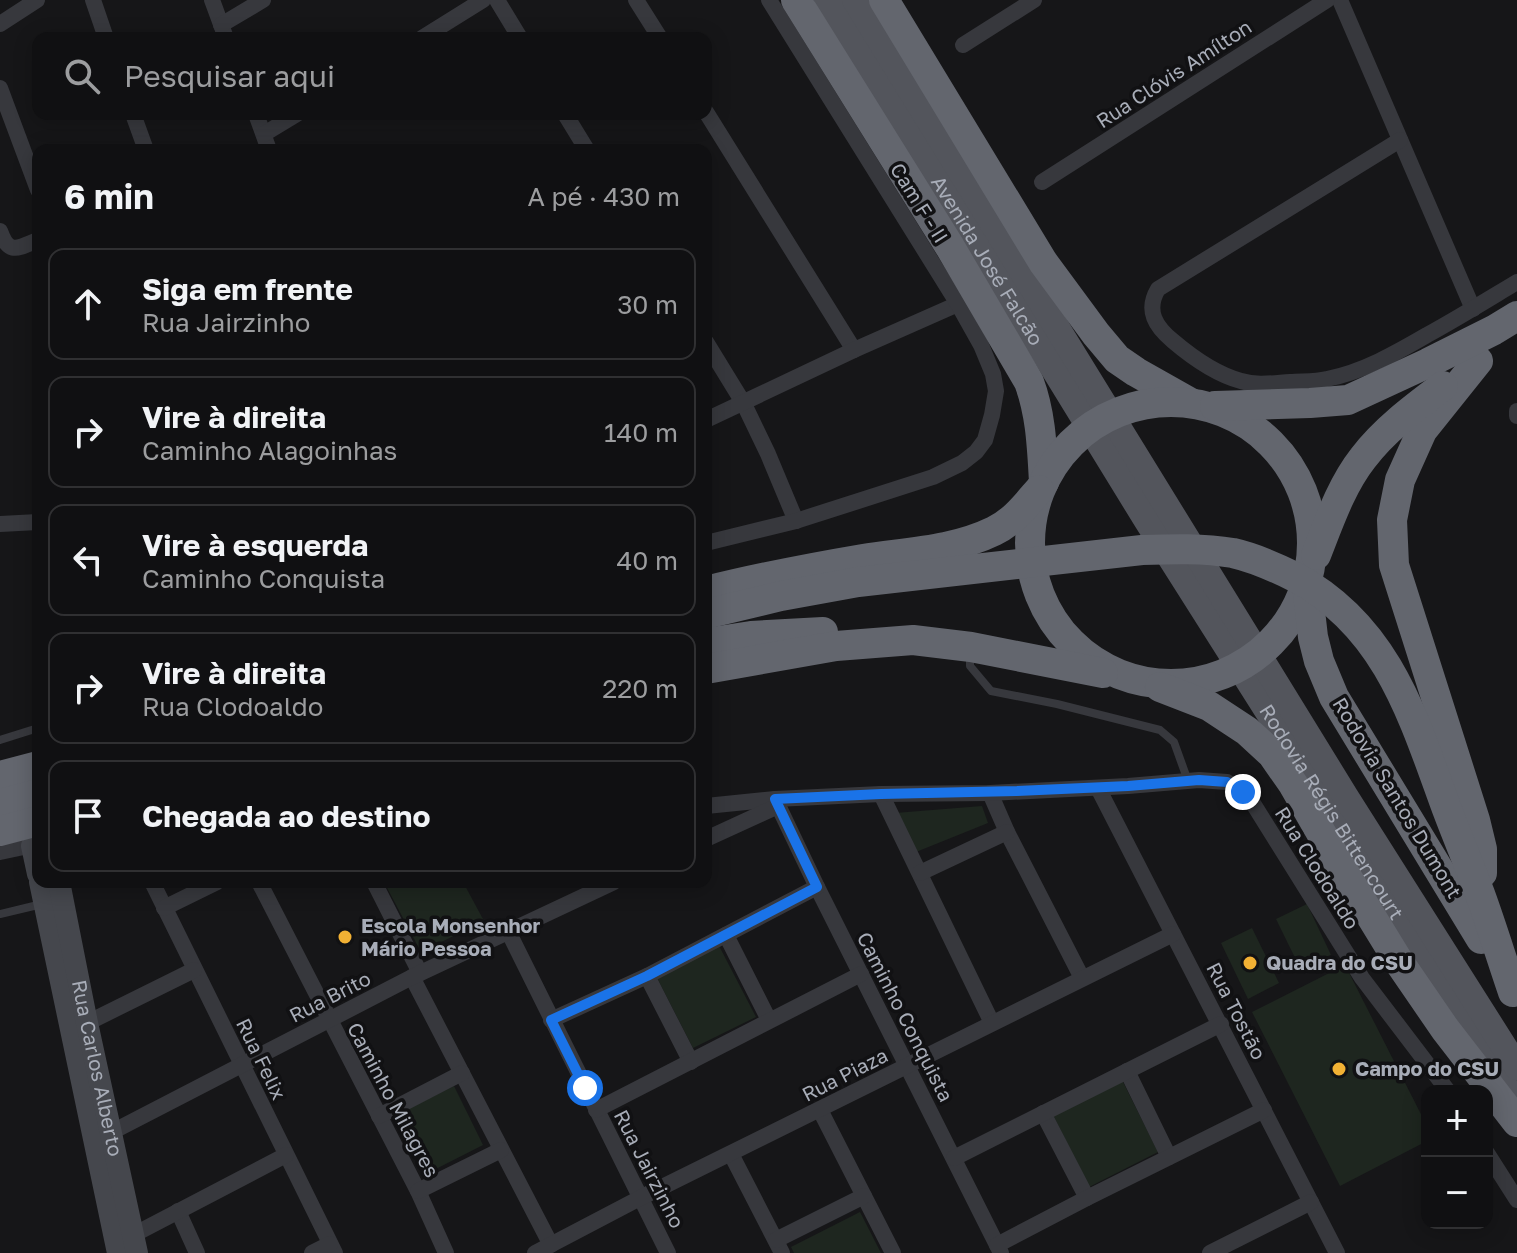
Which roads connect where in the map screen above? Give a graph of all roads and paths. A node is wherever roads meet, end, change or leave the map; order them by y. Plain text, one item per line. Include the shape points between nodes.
1 (37, 0) edge
2 (93, 0) edge
3 (212, 0) edge
4 (263, 0) edge
5 (483, 0) edge
6 (497, 0) edge
7 (636, 0) edge
8 (769, 0) edge
9 (796, 0) edge
10 (827, 0) edge
11 (855, 0) edge
12 (884, 0) edge
13 (1034, 0) edge
14 (1327, 0) edge
15 (1340, 0) edge
16 (0, 24) edge
17 (104, 32) edge
18 (223, 32) edge
19 (432, 32) edge
20 (516, 32) edge
21 (656, 32) edge
22 (963, 45) dead end
23 (0, 88) edge
24 (135, 120) edge
25 (258, 120) edge
26 (290, 120) edge
27 (569, 120) edge
28 (711, 120) edge
29 (1400, 140) junction
30 (266, 142) edge
31 (144, 144) edge
32 (583, 144) edge
33 (32, 174) edge
34 (1042, 182) dead end
35 (0, 231) edge
36 (32, 242) edge
37 (1517, 282) edge
38 (958, 304) junction
39 (1473, 309) junction
40 (1517, 316) edge
41 (1517, 335) edge
42 (854, 350) junction
43 (712, 352) edge
44 (1478, 361) junction
45 (744, 404) junction
46 (1189, 404) junction
47 (712, 417) edge
48 (1047, 477) junction
49 (1156, 512) junction
50 (796, 521) junction
51 (32, 522) edge
52 (0, 524) edge
53 (712, 542) edge
54 (1305, 585) junction
55 (712, 590) edge
56 (712, 613) edge
57 (913, 640) junction
58 (712, 642) edge
59 (971, 647) junction
60 (712, 668) edge
61 (1139, 680) junction
62 (32, 730) edge
63 (0, 740) edge
64 (32, 768) edge
65 (0, 776) edge
66 (1188, 781) junction
67 (1098, 788) junction
68 (990, 793) junction
69 (881, 794) junction
70 (32, 796) edge
71 (776, 803) junction
72 (0, 804) edge
73 (712, 806) edge
74 (0, 831) edge
75 (1007, 832) junction
76 (32, 836) edge
77 (712, 836) edge
78 (32, 839) edge
79 (0, 852) edge
80 (920, 873) junction
81 (817, 887) junction
82 (60, 888) edge
83 (155, 888) edge
84 (205, 888) edge
85 (262, 888) edge
86 (377, 888) edge
87 (601, 888) edge
88 (42, 893) edge
89 (1480, 895) junction
90 (164, 908) junction
91 (0, 914) edge
92 (508, 931) junction
93 (1173, 934) junction
94 (726, 935) junction
95 (194, 970) junction
96 (861, 974) junction
97 (416, 975) junction
98 (647, 976) junction
99 (1082, 978) junction
100 (1515, 998) edge
101 (551, 1020) junction
102 (769, 1020) junction
103 (329, 1021) junction
104 (87, 1023) junction
105 (992, 1023) junction
106 (1221, 1024) junction
107 (691, 1062) junction
108 (242, 1065) junction
109 (907, 1066) junction
110 (1517, 1067) edge
111 (1127, 1071) junction
112 (462, 1073) junction
113 (1443, 1085) edge
114 (1517, 1105) edge
115 (596, 1110) junction
116 (820, 1110) junction
117 (1264, 1110) junction
118 (1043, 1113) junction
119 (379, 1116) junction
120 (1517, 1122) edge
121 (110, 1133) junction
122 (501, 1150) junction
123 (731, 1154) junction
124 (286, 1155) junction
125 (1169, 1157) junction
126 (1490, 1157) edge
127 (954, 1158) junction
128 (418, 1191) junction
129 (864, 1196) junction
130 (640, 1198) junction
131 (1087, 1198) junction
132 (1517, 1200) edge
133 (1311, 1202) junction
134 (178, 1211) junction
135 (135, 1244) edge
136 (551, 1245) junction
137 (779, 1246) edge
138 (333, 1248) edge
139 (999, 1249) edge
140 (1215, 1252) edge
141 (118, 1253) edge
142 (197, 1253) edge
143 (312, 1253) edge
144 (446, 1253) edge
145 (535, 1253) edge
146 (668, 1253) edge
147 (893, 1253) edge
148 (1337, 1253) edge

1 - 16 street
2 - 17 street
3 - 18 street
4 - 18 street
5 - 19 street
6 - 20 street
7 - 21 street
8 - 38 street, Cam F - II
9 - 48 highway via 1029,382
10 - 49 main road, Avenida José Falcão
11 - 49 main road, Avenida José Falcão
12 - 46 highway via 1043,262 1096,334 1117,359
13 - 22 street
14 - 34 street, Rua Clóvis Amílton
15 - 29 street
23 - 33 street
24 - 31 street
25 - 30 street
26 - 30 street
27 - 32 street
28 - 42 street
29 - 39 street
29 - 39 street via 1158,289 1152,315 1190,356 1222,375 1266,384 1326,379 1370,366
35 - 36 street via 11,248
37 - 39 street
38 - 42 street
38 - 50 street, Cam F - II via 993,374 996,391 985,440 962,463 933,477
40 - 46 highway via 1348,400
41 - 44 highway
42 - 45 street
43 - 45 street
44 - 54 highway via 1407,414 1363,457 1340,497
44 - 89 highway via 1422,431 1400,480 1392,520 1394,565 1482,849
45 - 47 street
45 - 50 street
46 - 48 highway via 1142,405 1117,413 1074,441
46 - 54 highway via 1232,416 1254,429 1291,468 1310,517
48 - 55 highway via 1019,514 973,541
48 - 61 highway via 1029,539 1043,603 1083,654
49 - 110 main road, Rodovia Régis Bittencourt
49 - 114 main road, Rodovia Régis Bittencourt
50 - 53 street
51 - 52 street
54 - 61 highway via 1287,623 1233,669 1170,684
54 - 100 highway, Rodovia Santos Dumont via 1319,661 1334,697
56 - 89 highway via 858,582 1142,550 1233,553 1272,565 1339,606 1385,663 1411,710
57 - 58 highway via 807,631
57 - 59 highway
57 - 60 highway via 836,646
59 - 61 highway
59 - 66 lane via 970,666 991,691 1160,730 1174,742
61 - 120 highway via 1209,706 1272,754 1399,962
62 - 63 lane
64 - 65 highway
66 - 67 street, Rua Clodoaldo
66 - 113 street, Rua Clodoaldo via 1227,782 1254,805 1362,978
67 - 68 street, Rua Clodoaldo
67 - 93 street, Rua Tostão
68 - 69 street, Rua Clodoaldo
68 - 75 street
69 - 71 street, Rua Clodoaldo
69 - 80 street
70 - 72 highway
71 - 73 street, Rua Clodoaldo
71 - 77 street
71 - 81 street, Caminho Conquista
74 - 76 highway
75 - 80 street
75 - 99 street
78 - 79 street
80 - 105 street
81 - 94 street
81 - 96 street, Caminho Conquista
82 - 104 street, Rua Carlos Alberto
83 - 90 street, Rua Felix
84 - 90 street
85 - 103 street, Caminho Milagres
86 - 97 street
87 - 92 street, Rua Brito
88 - 91 lane
88 - 141 street, Rua Carlos Alberto
89 - 100 highway
90 - 95 street, Rua Felix
92 - 97 street, Rua Brito
92 - 101 street, Rua Jairzinho
93 - 99 street, Rua Piaza
93 - 106 street, Rua Tostão
94 - 98 street
94 - 102 street
95 - 104 street
95 - 108 street, Rua Felix
96 - 102 street
96 - 109 street, Caminho Conquista
97 - 103 street, Rua Brito
97 - 112 street
98 - 101 street
98 - 107 street
99 - 105 street, Rua Piaza
101 - 115 street, Rua Jairzinho
102 - 107 street
103 - 108 street, Rua Brito
103 - 119 street, Caminho Milagres
104 - 121 street, Rua Carlos Alberto
105 - 109 street, Rua Piaza
106 - 111 street
106 - 117 street, Rua Tostão
107 - 115 street
108 - 121 street, Rua Brito
108 - 124 street, Rua Felix
109 - 116 street, Rua Piaza
109 - 127 street, Caminho Conquista
111 - 118 street
111 - 125 street
112 - 119 street
112 - 122 street
115 - 130 street, Rua Jairzinho
116 - 123 street, Rua Piaza
116 - 129 street
117 - 125 street
117 - 133 street, Rua Tostão
118 - 127 street
118 - 131 street
119 - 128 street, Caminho Milagres
121 - 135 street, Rua Carlos Alberto
122 - 128 street
122 - 136 street
123 - 130 street, Rua Piaza
123 - 137 street
124 - 134 street
124 - 138 street, Rua Felix
125 - 131 street
126 - 132 street
127 - 139 street, Caminho Conquista
128 - 144 street, Caminho Milagres
129 - 137 street
129 - 147 street
130 - 136 street, Rua Piaza
130 - 146 street, Rua Jairzinho
131 - 139 street
133 - 140 street
133 - 148 street, Rua Tostão
134 - 135 street
134 - 142 street
136 - 145 street, Rua Piaza
138 - 143 street

